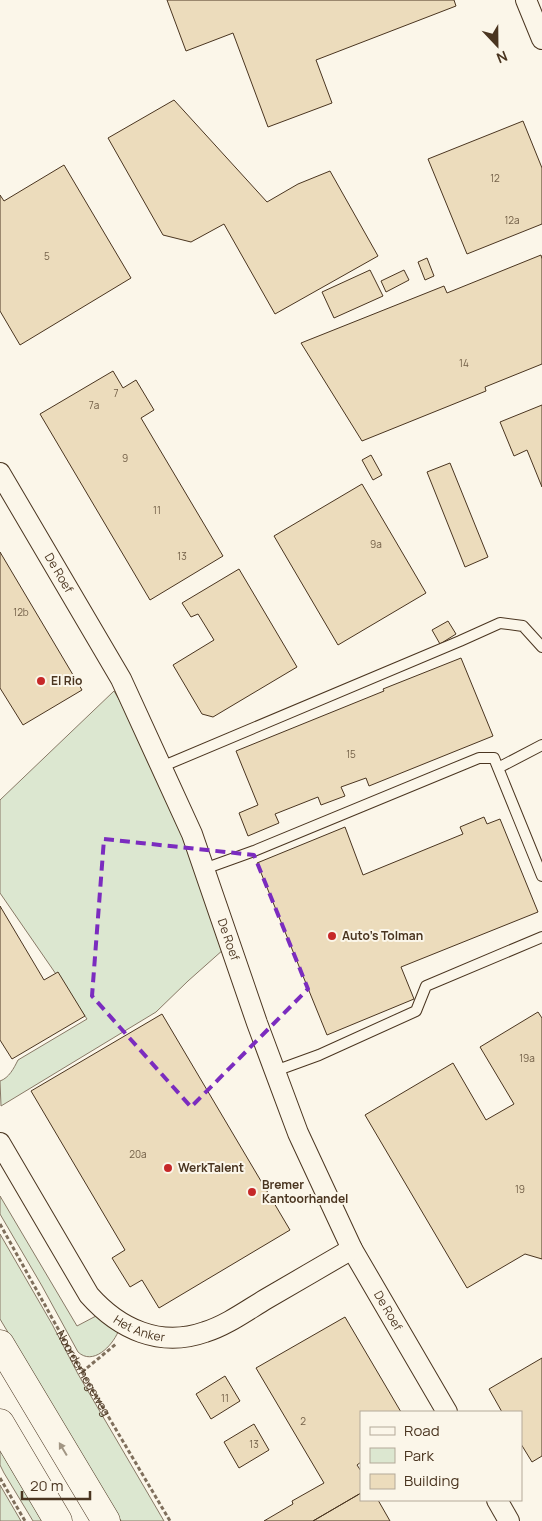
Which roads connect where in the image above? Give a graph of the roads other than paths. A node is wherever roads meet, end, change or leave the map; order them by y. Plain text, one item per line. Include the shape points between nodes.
1 (526, 0) edge
2 (542, 39) edge
3 (0, 473) edge
4 (542, 647) edge
5 (542, 745) edge
6 (161, 767) junction
7 (498, 768) junction
8 (204, 869) junction
9 (542, 876) edge
10 (542, 936) edge
11 (275, 1071) junction
12 (0, 1143) edge
13 (352, 1249) junction
14 (0, 1344) edge
15 (445, 1411) edge
16 (0, 1423) edge
17 (498, 1501) edge
18 (58, 1521) edge
19 (106, 1521) edge
20 (509, 1521) edge

1 - 2 street
3 - 6 street, De Roef via 121,680
4 - 6 lane via 523,626 500,623
5 - 7 lane
6 - 8 street, De Roef via 192,834
7 - 8 lane via 494,758 479,758 263,848
7 - 9 lane
8 - 11 street, De Roef
10 - 11 lane via 426,986 416,1012
11 - 13 street, De Roef via 298,1133
12 - 13 street, Het Anker via 89,1295 102,1310 130,1328 160,1337 178,1338 205,1333
13 - 15 street, De Roef
19 -> 14 main road
16 - 18 main road
17 - 20 street

